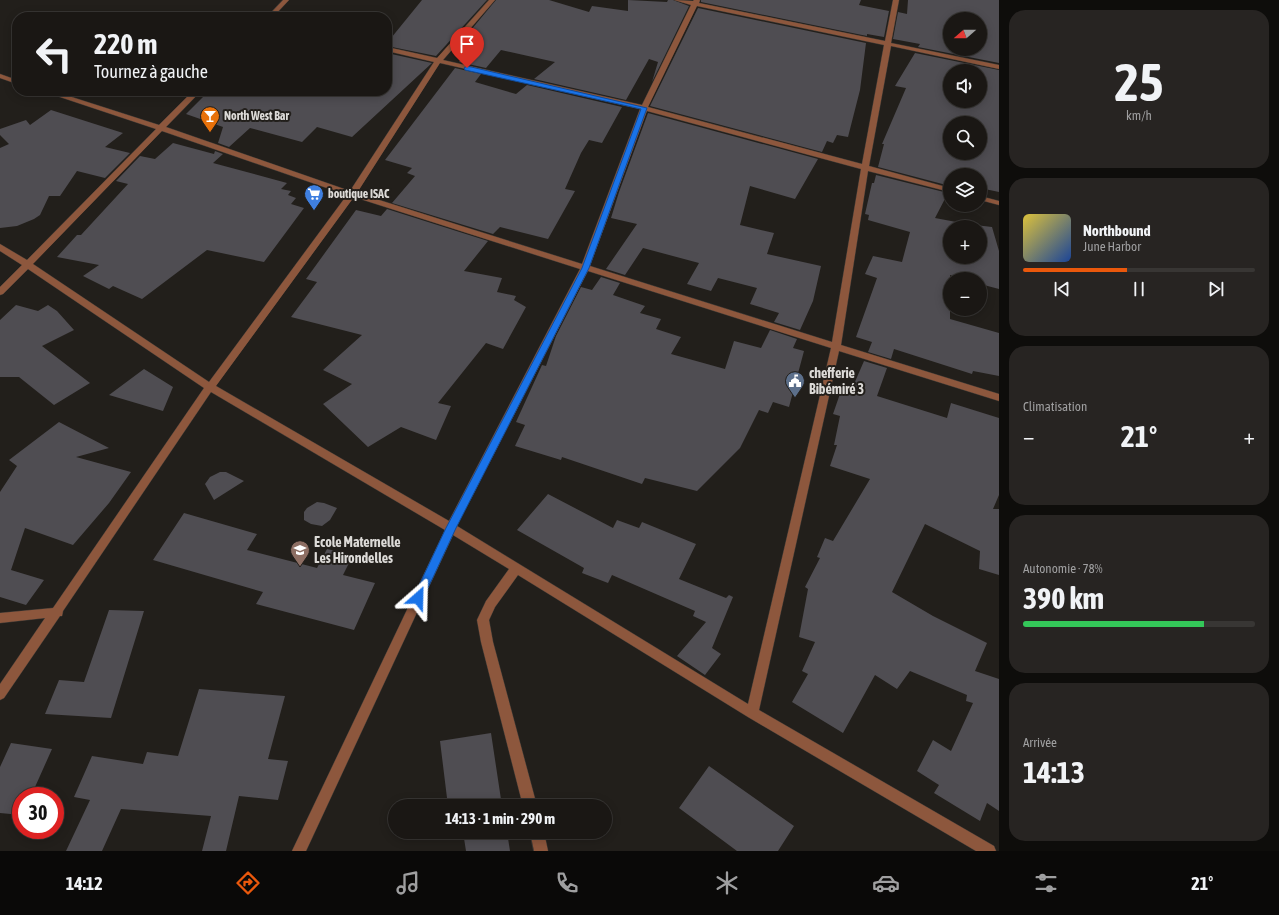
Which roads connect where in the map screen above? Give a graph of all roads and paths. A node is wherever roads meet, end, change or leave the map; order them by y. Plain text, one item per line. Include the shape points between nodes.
1 (286, 0) edge
2 (492, 0) edge
3 (677, 0) edge
4 (896, 0) edge
5 (697, 2) edge
6 (275, 12) edge
7 (888, 43) junction
8 (392, 50) edge
9 (437, 62) junction
10 (999, 67) edge
11 (0, 76) edge
12 (12, 80) edge
13 (62, 96) edge
14 (192, 96) edge
15 (644, 108) junction
16 (161, 128) junction
17 (865, 168) junction
18 (943, 188) edge
19 (352, 194) junction
20 (987, 200) edge
21 (999, 203) edge
22 (0, 247) edge
23 (27, 264) junction
24 (586, 268) junction
25 (0, 292) edge
26 (836, 345) junction
27 (210, 387) junction
28 (999, 398) edge
29 (451, 528) junction
30 (516, 569) junction
31 (58, 612) junction
32 (0, 618) edge
33 (0, 694) edge
34 (752, 713) junction
35 (528, 799) edge
36 (539, 839) edge
37 (299, 851) edge
38 (542, 851) edge
39 (989, 851) edge

1 - 6 street
2 - 9 street
3 - 5 street
4 - 7 street
5 - 7 street
5 - 15 street
7 - 10 street
7 - 17 street
8 - 9 street
9 - 15 street
9 - 19 street
11 - 12 street
13 - 16 street
14 - 16 street
15 - 17 street
15 - 24 street
16 - 19 street
16 - 23 street
17 - 18 street
17 - 26 street
19 - 24 street
19 - 27 street
20 - 21 street
22 - 23 street
23 - 25 street
23 - 27 street
24 - 26 street
24 - 29 street
26 - 28 street
26 - 34 street
27 - 29 street
27 - 31 street
29 - 30 street
29 - 37 street
30 - 34 street
30 - 35 street via 490,604 483,620
31 - 32 street
31 - 33 street
34 - 39 street
36 - 38 street

